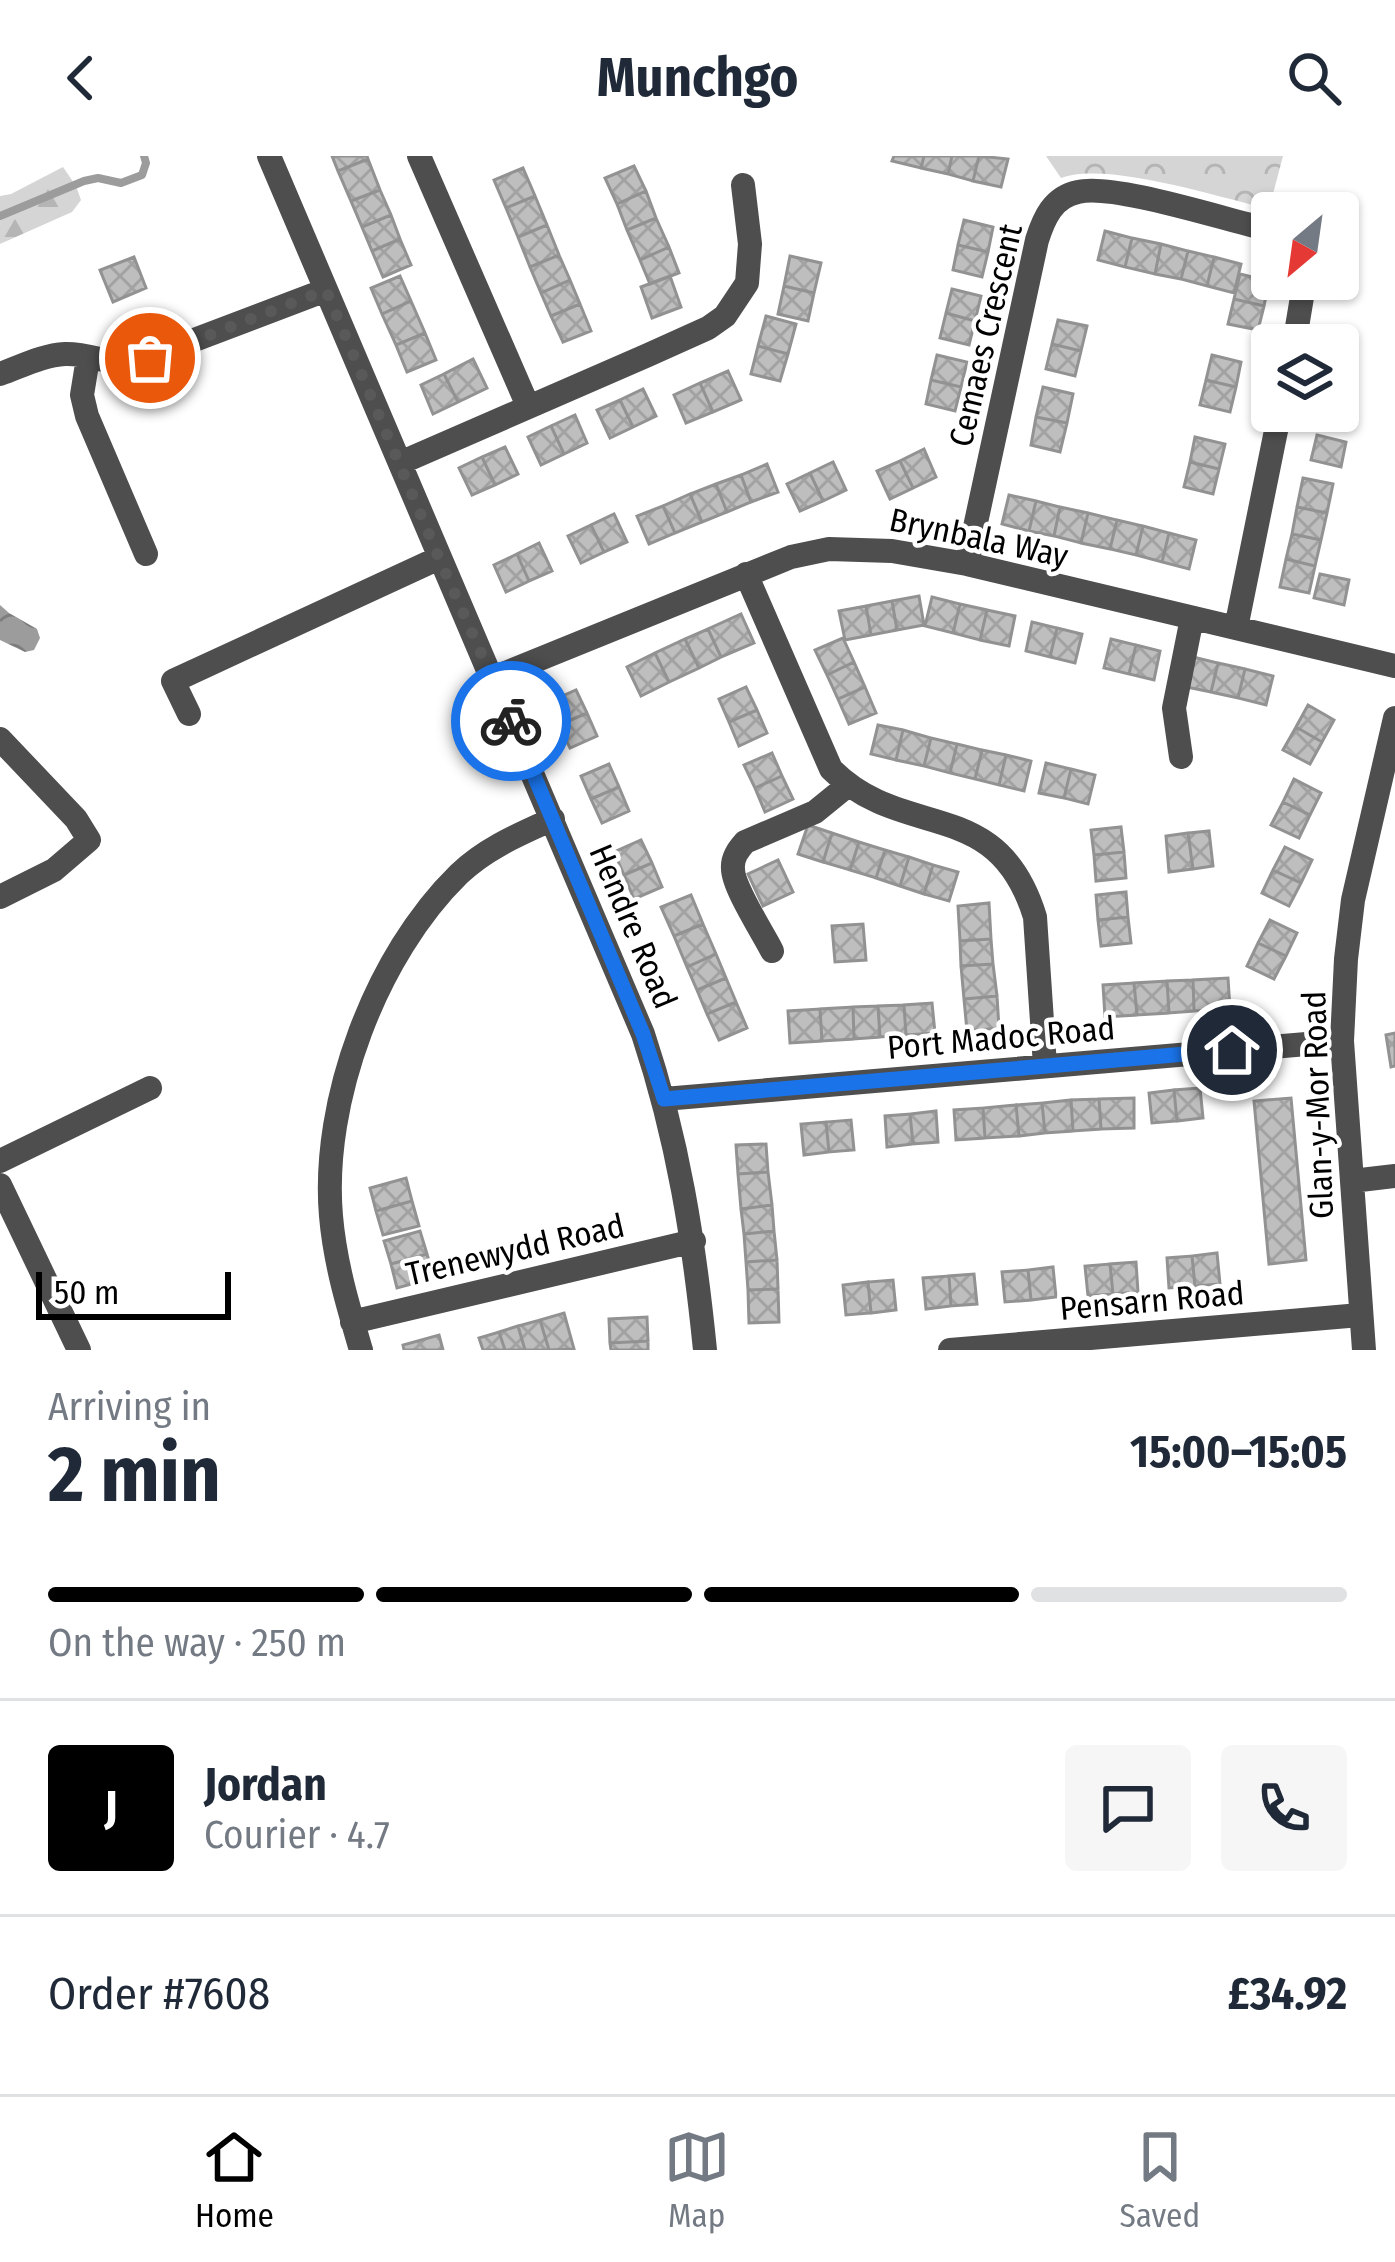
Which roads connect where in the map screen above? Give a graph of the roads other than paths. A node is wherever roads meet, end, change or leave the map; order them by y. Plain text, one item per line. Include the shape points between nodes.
1 (269, 156) edge
2 (419, 156) edge
3 (743, 185) dead end
4 (1251, 225) edge
5 (326, 290) junction
6 (88, 358) junction
7 (0, 374) edge
8 (528, 406) junction
9 (1276, 432) edge
10 (400, 463) junction
11 (146, 554) dead end
12 (439, 558) junction
13 (968, 564) junction
14 (746, 574) junction
15 (1192, 618) junction
16 (1236, 628) junction
17 (1395, 666) edge
18 (494, 678) junction
19 (189, 714) dead end
20 (1395, 718) edge
21 (0, 740) edge
22 (1180, 757) dead end
23 (847, 785) junction
24 (553, 819) junction
25 (0, 897) edge
26 (772, 951) dead end
27 (1342, 1041) junction
28 (1045, 1066) junction
29 (150, 1088) dead end
30 (664, 1099) junction
31 (0, 1161) edge
32 (1395, 1176) edge
33 (1352, 1181) junction
34 (0, 1185) edge
35 (694, 1241) junction
36 (1360, 1315) junction
37 (352, 1322) junction
38 (79, 1350) edge
39 (361, 1350) edge
40 (705, 1350) edge
41 (950, 1350) edge
42 (1364, 1350) edge

1 - 5 street, Hendre Road
2 - 8 street
3 - 8 street via 747,283 725,316
4 - 13 street, Cemaes Crescent via 1109,191 1079,191 1054,205 1037,239
5 - 6 street via 131,364
5 - 10 street, Hendre Road
6 - 7 street via 50,357
6 - 11 street via 87,416
8 - 10 street
9 - 16 street
10 - 12 street, Hendre Road
12 - 18 street, Hendre Road
12 - 19 street via 173,681
13 - 14 street, Brynbala Way via 829,549
13 - 15 street, Brynbala Way
14 - 18 street, Brynbala Way
14 - 23 street via 818,745
15 - 16 street, Brynbala Way
15 - 22 street via 1174,708
16 - 17 street, Brynbala Way
18 - 24 street, Hendre Road
20 - 27 street, Glan-y-Mor Road via 1353,899
21 - 25 street via 97,833
23 - 26 street via 815,812 745,842 732,863
23 - 28 street via 977,836 1016,872 1035,917
24 - 30 street, Hendre Road
24 - 37 street via 459,874 406,944 357,1040 341,1086 331,1212
27 - 28 street, Port Madoc Road
27 - 33 street, Glan-y-Mor Road
28 - 30 street, Port Madoc Road
29 - 31 street
30 - 35 street, Hendre Road
32 - 33 street
33 - 36 street, Glan-y-Mor Road
34 - 38 street
35 - 37 street, Trenewydd Road
35 - 40 street, Hendre Road
36 - 41 street, Pensarn Road
36 - 42 street, Glan-y-Mor Road
37 - 39 street

